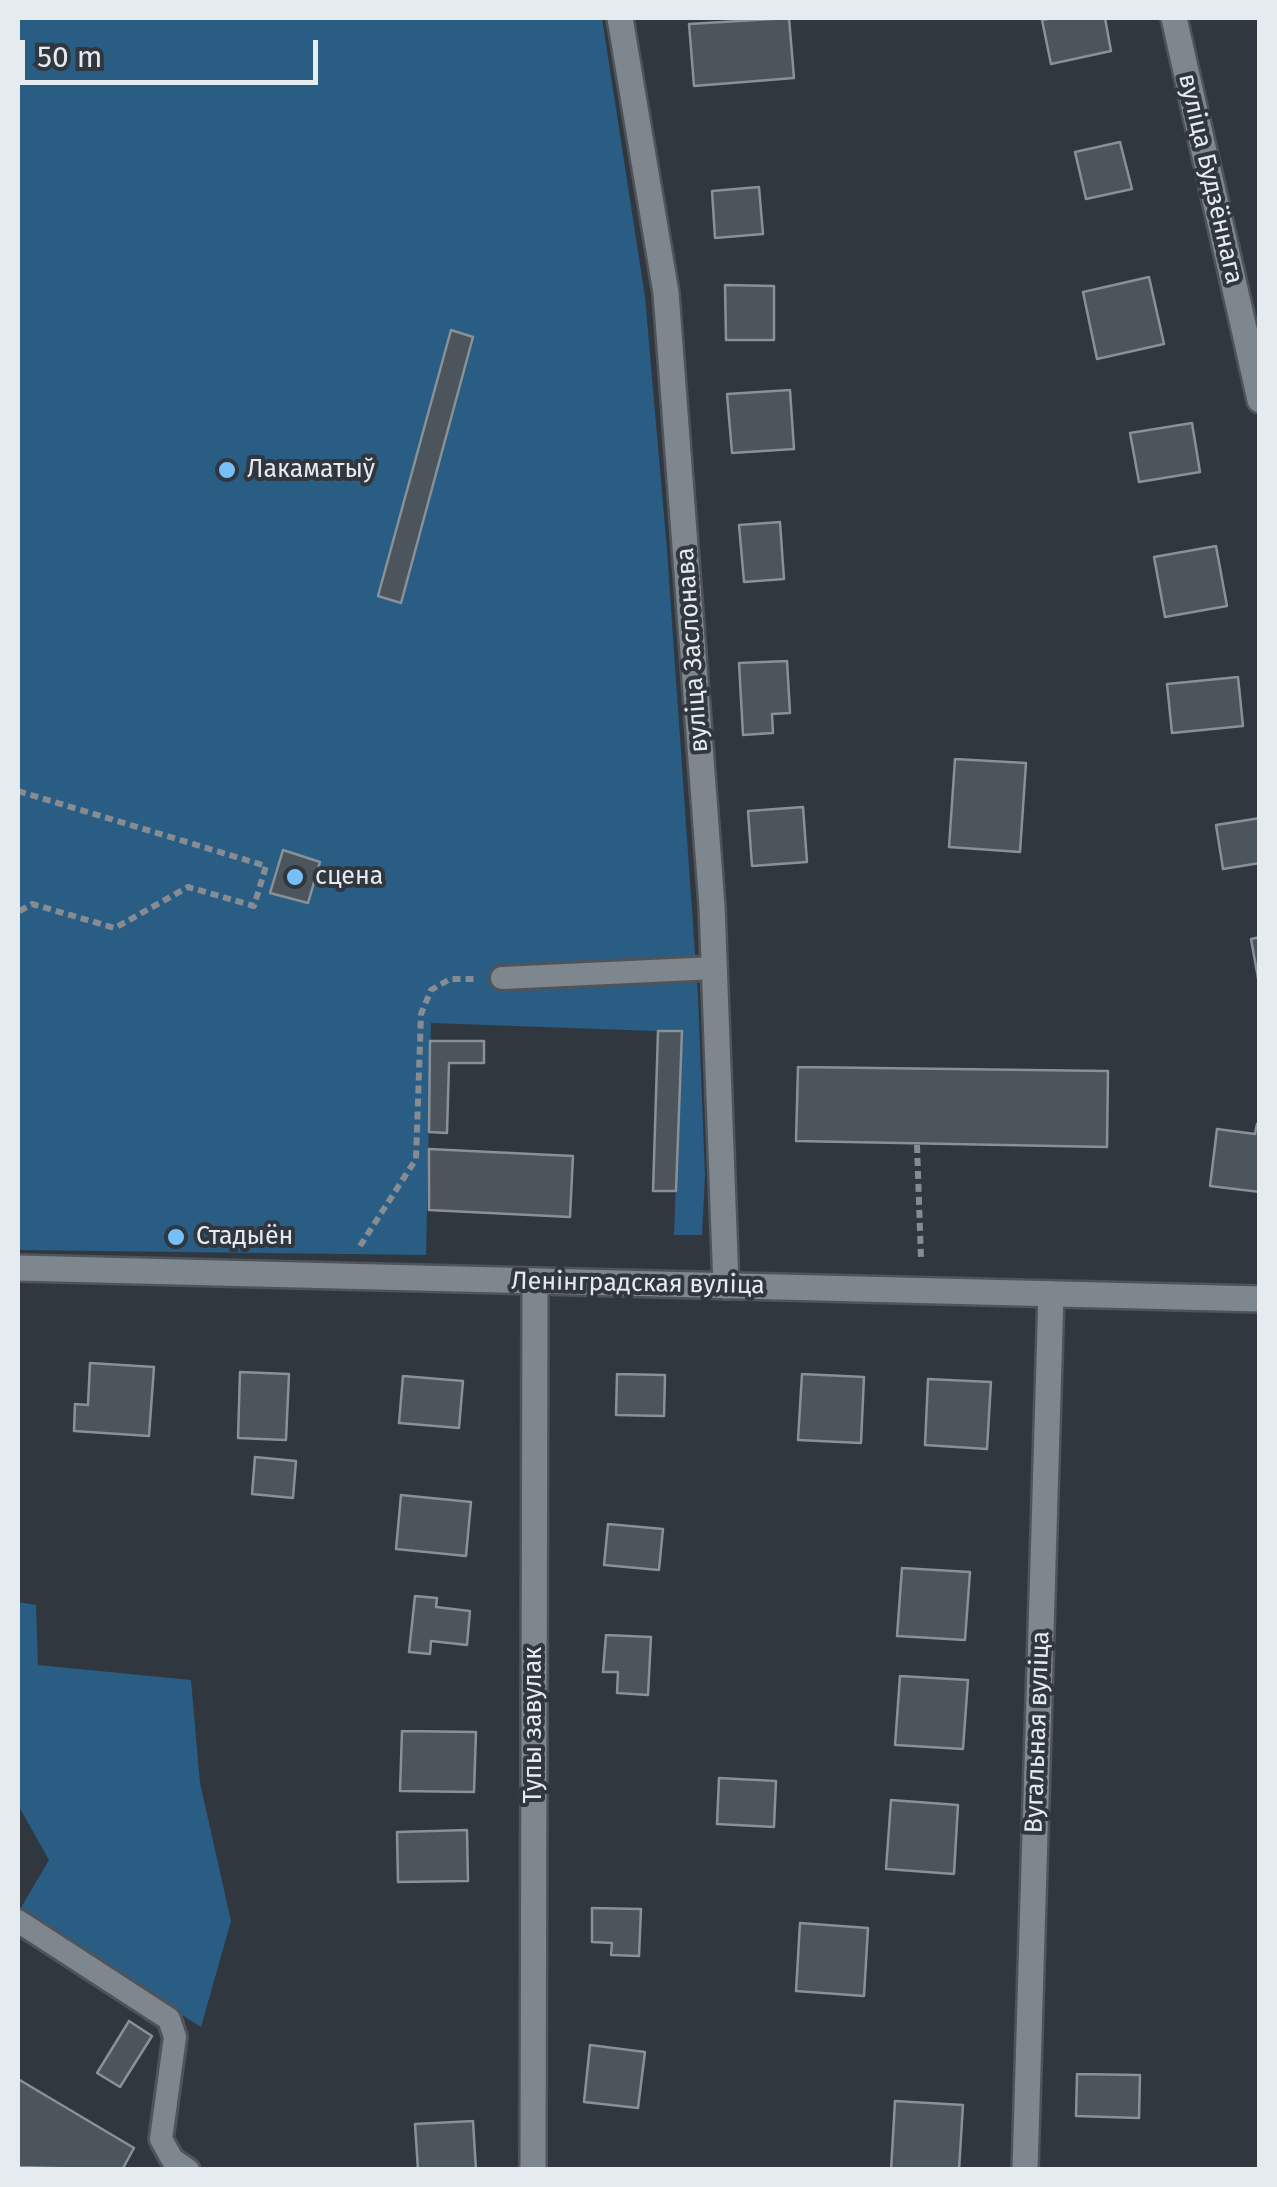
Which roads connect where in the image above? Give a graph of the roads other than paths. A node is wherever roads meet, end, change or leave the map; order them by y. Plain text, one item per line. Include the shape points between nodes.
1 (620, 18) edge
2 (1174, 18) edge
3 (1260, 400) edge
4 (715, 968) junction
5 (502, 978) road end
6 (18, 1268) edge
7 (534, 1281) junction
8 (726, 1286) junction
9 (1051, 1294) junction
10 (1260, 1299) edge
11 (18, 1921) edge
12 (188, 2170) edge
13 (534, 2170) edge
14 (1024, 2170) edge

1 - 4 street, вуліца Заслонава via 666,293
2 - 3 street, вуліца Будзённага
4 - 5 lane
4 - 8 street, вуліца Заслонава
6 - 7 street, Ленінградская вуліца
7 - 8 street, Ленінградская вуліца
7 - 13 street, Тупы завулак
8 - 9 street, Ленінградская вуліца
9 - 10 street, Ленінградская вуліца
9 - 14 street, Вугальная вуліца
11 - 12 lane via 168,2019 175,2037 162,2139 172,2159

